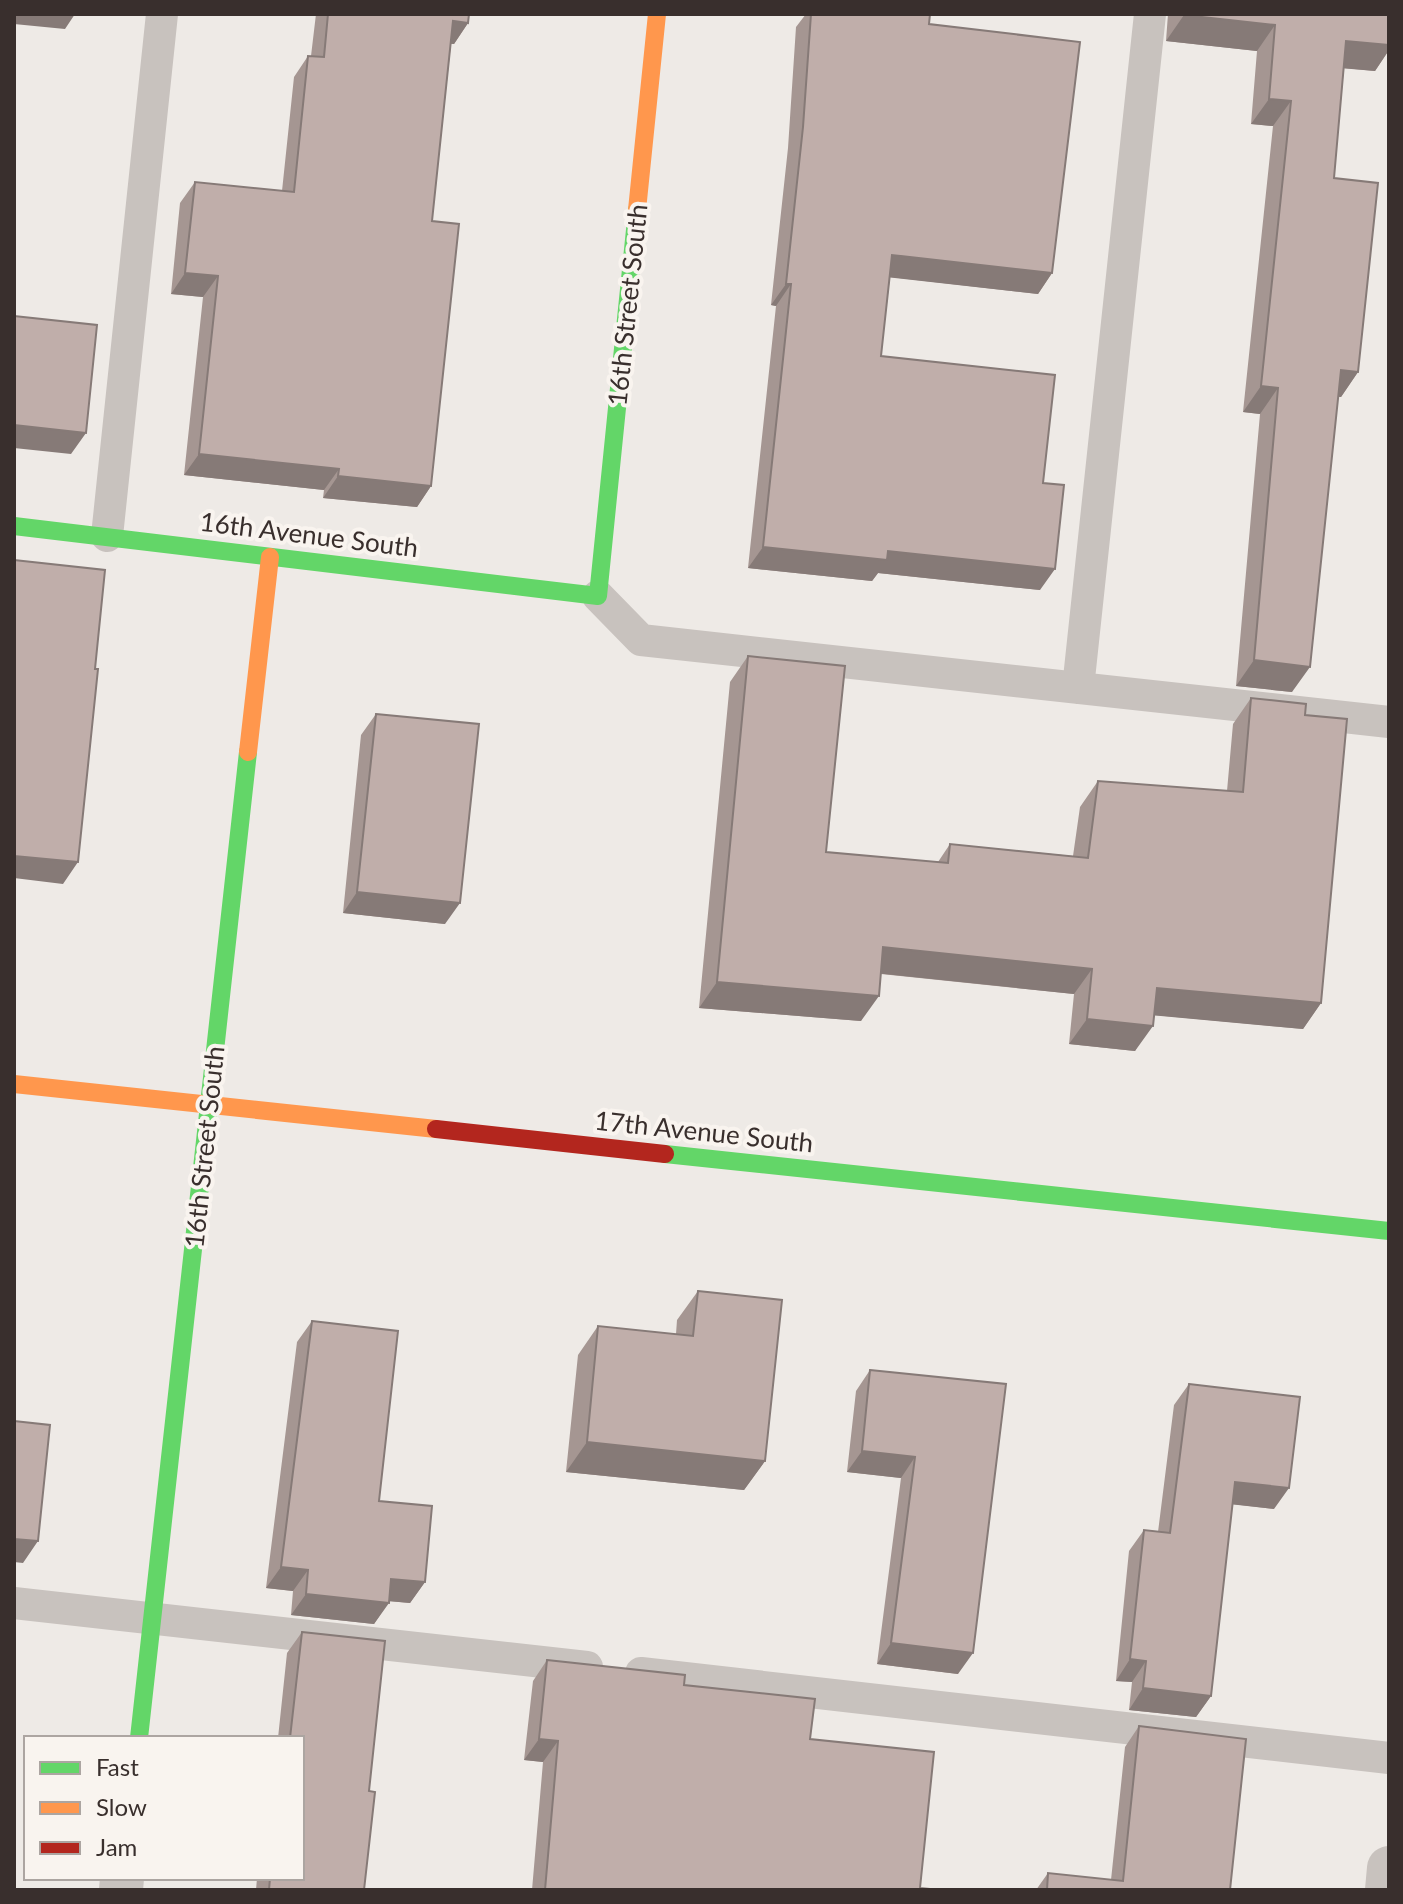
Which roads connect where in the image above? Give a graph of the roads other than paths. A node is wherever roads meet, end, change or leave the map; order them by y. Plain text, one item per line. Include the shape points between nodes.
1 (162, 14) edge
2 (657, 14) edge
3 (1150, 14) edge
4 (14, 526) edge
5 (107, 536) junction
6 (270, 557) junction
7 (598, 596) junction
8 (1078, 688) junction
9 (1389, 722) edge
10 (14, 1084) edge
11 (210, 1105) junction
12 (1389, 1231) edge
13 (14, 1603) edge
14 (153, 1618) junction
15 (139, 1736) edge
16 (1389, 1758) edge
17 (1389, 1868) edge
18 (1387, 1890) edge

1 - 5 lane
2 - 7 street, 16th Street South
3 - 8 lane
4 - 5 street, 16th Avenue South
5 - 6 street, 16th Avenue South
6 - 7 street, 16th Avenue South
6 - 11 street, 16th Street South
7 - 8 lane via 641,640
8 - 9 lane
10 - 11 street, 17th Avenue South
11 - 12 street, 17th Avenue South
11 - 14 street, 16th Street South
13 - 14 lane
14 - 15 street, 16th Street South
14 - 16 lane
17 - 18 street

